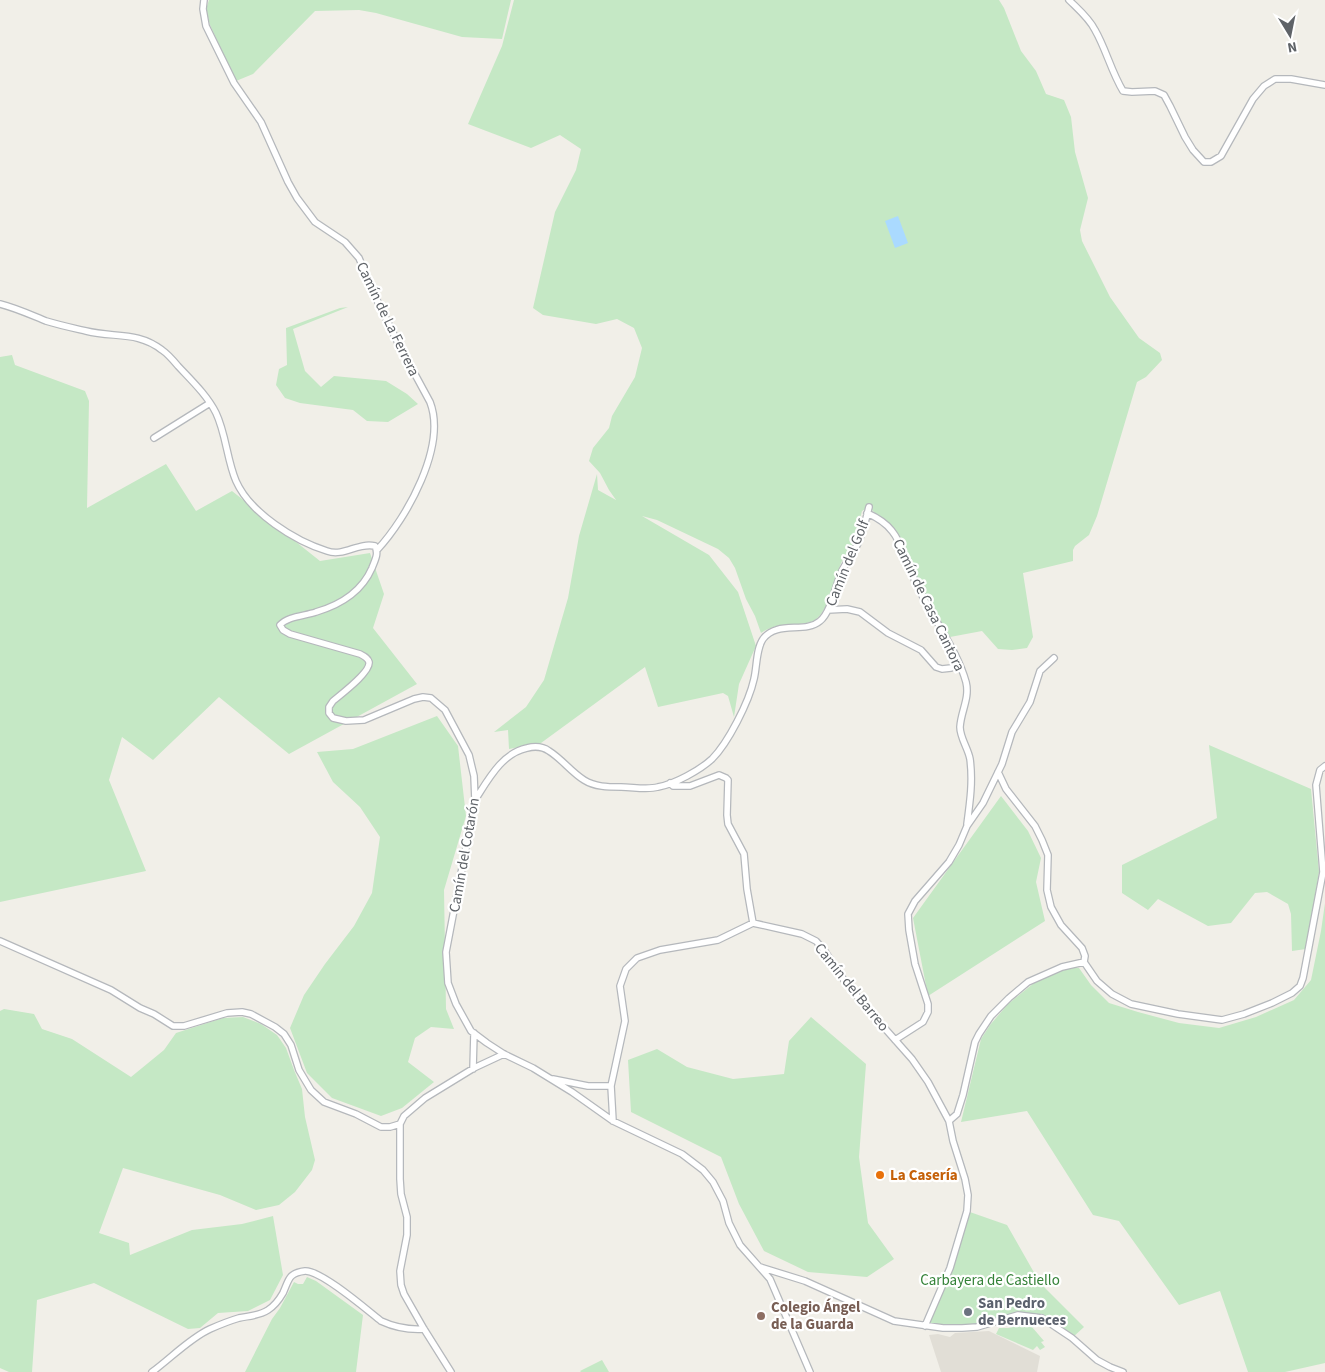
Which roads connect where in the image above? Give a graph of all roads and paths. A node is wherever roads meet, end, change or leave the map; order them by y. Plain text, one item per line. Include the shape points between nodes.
1 (204, 0) edge
2 (1069, 0) edge
3 (1325, 85) edge
4 (0, 304) edge
5 (210, 403) junction
6 (154, 438) dead end
7 (868, 510) joint
8 (377, 550) junction
9 (828, 610) junction
10 (1054, 658) dead end
11 (960, 665) junction
12 (1325, 766) edge
13 (998, 772) junction
14 (670, 783) junction
15 (476, 800) junction
16 (967, 826) junction
17 (753, 923) junction
18 (0, 940) edge
19 (1084, 962) junction
20 (474, 1033) junction
21 (895, 1040) junction
22 (504, 1054) junction
23 (473, 1069) junction
24 (550, 1079) junction
25 (611, 1086) junction
26 (613, 1121) junction
27 (949, 1121) junction
28 (400, 1124) junction
29 (760, 1266) junction
30 (925, 1326) junction
31 (424, 1329) junction
32 (152, 1372) edge
33 (451, 1372) edge
34 (810, 1372) edge
35 (1123, 1372) edge

1 - 8 street, Camín de La Ferrera via 206,26 234,83 261,122 296,198 315,222 344,242 358,258 433,409 434,433 424,473 407,509
2 - 3 street via 1095,30 1123,91 1155,91 1164,96 1185,137 1204,162 1221,156 1254,99 1264,86 1275,79
4 - 5 street via 88,332 147,340 163,350
5 - 6 street
5 - 8 street via 216,412 236,481 260,513 285,531 329,552 362,545 375,546
7 - 9 street, Camín del Golf
7 - 11 street, Camín de Casa Cantora via 891,529 900,544 910,570
8 - 15 street, Camín del Cotarón via 368,577 355,593 336,604 280,625 290,634 360,654 369,662 365,673 329,707 333,718 364,720 423,697 438,703 469,754
9 - 11 street via 860,612 888,633 921,650 942,669
9 - 14 street, Camín del Golf via 820,622 780,628 763,639 754,680 726,742 711,760
10 - 13 street via 1040,671 1030,702 1012,732
11 - 16 street, Camín de Casa Cantora via 966,681 967,699 960,727 972,776
12 - 19 street via 1320,770 1316,785 1323,872 1303,978 1292,993 1272,1004 1222,1020 1178,1014 1131,1004 1112,994 1097,981
13 - 16 street
13 - 19 street via 1006,789 1042,840 1048,855 1047,890 1052,907 1061,925 1082,948
14 - 15 street, Camín del Golf via 648,788 593,785 548,750 537,746 522,749 508,757 495,770
14 - 17 street via 682,787 719,775 726,778 727,820 744,854
15 - 20 street, Camín del Cotarón via 446,952 448,983 456,1004
16 - 21 street via 949,862 915,901 908,914 928,1012 923,1022
17 - 21 street, Camín del Barreo via 802,934 816,941
17 - 25 street via 718,940 645,955 626,969 620,986 625,1022
18 - 28 street via 111,990 168,1025 184,1026 227,1013 251,1014 284,1034 292,1045 299,1070 311,1090 324,1102 381,1127
19 - 27 street via 1062,966 1028,982 991,1016 975,1042 957,1114
20 - 22 street, Camín del Cotarón
20 - 23 street
21 - 27 street, Camín del Barreo via 928,1082
22 - 23 street
22 - 24 street, Camín del Cotarón
23 - 28 street via 425,1098 404,1116
24 - 25 street via 588,1086
24 - 26 street, Camín del Cotarón
25 - 26 street
26 - 29 street, Camín del Cotarón via 682,1154 702,1170 723,1201 740,1245
27 - 30 street, Camín del Barreo via 966,1179 967,1212 950,1268
28 - 31 street via 400,1179 407,1235 400,1278 404,1294
29 - 30 street via 805,1281 894,1321
29 - 34 street, Camín del Cotarón via 770,1279
30 - 35 street via 977,1327 1018,1315 1042,1318 1097,1360
31 - 32 street via 381,1321 326,1279 306,1271 288,1279 280,1298 267,1311 207,1330
31 - 33 street

